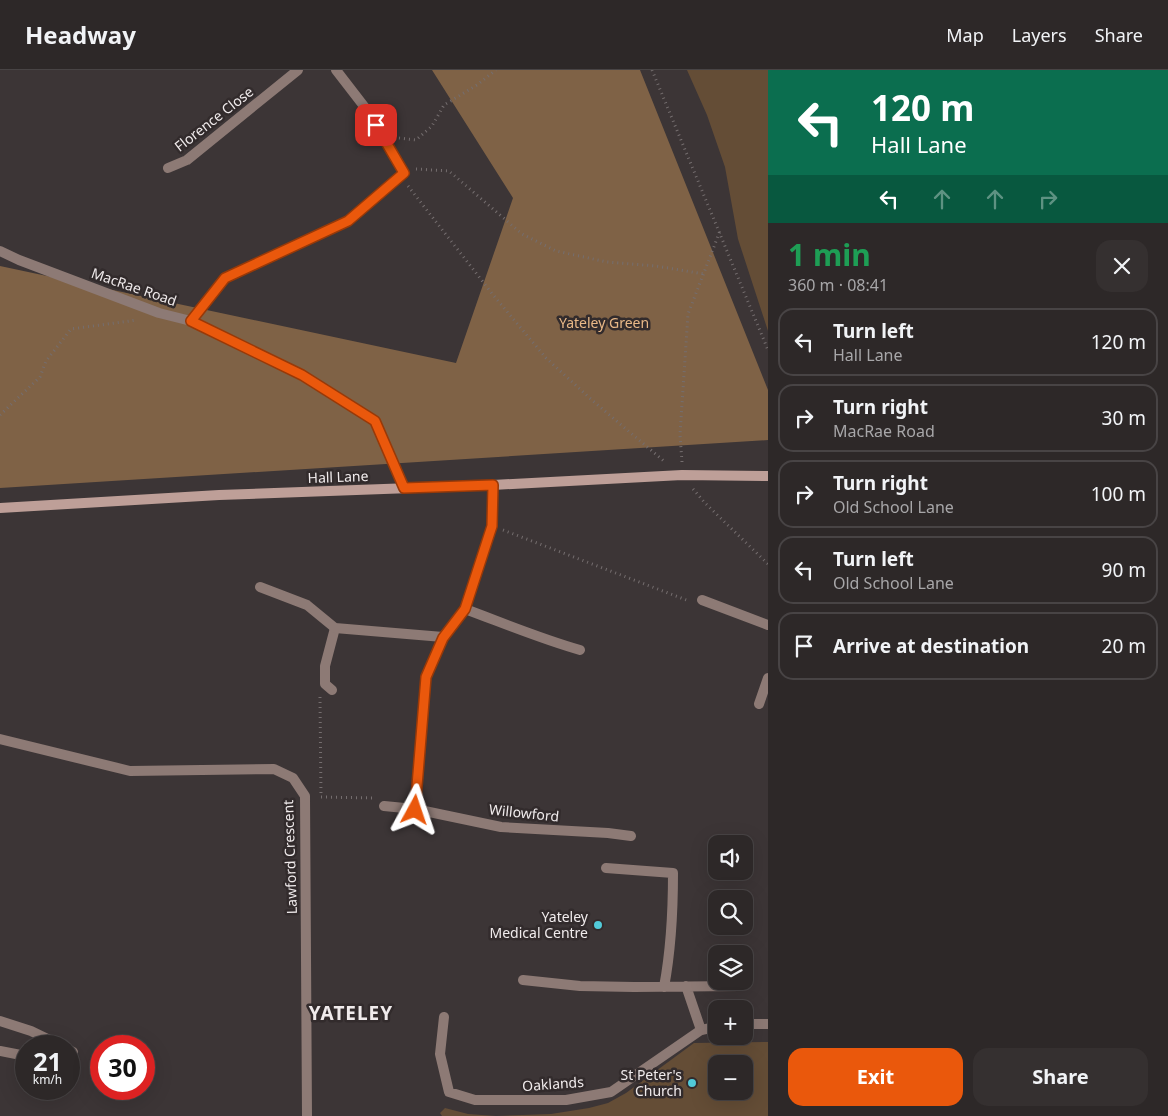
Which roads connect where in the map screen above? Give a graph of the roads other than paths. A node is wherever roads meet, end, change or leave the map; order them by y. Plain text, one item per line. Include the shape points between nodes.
1 (298, 70) edge
2 (336, 70) edge
3 (168, 168) dead end
4 (0, 251) edge
5 (191, 321) junction
6 (768, 476) edge
7 (493, 485) junction
8 (404, 488) junction
9 (0, 508) edge
10 (260, 587) dead end
11 (702, 600) road end
12 (465, 609) junction
13 (768, 625) edge
14 (335, 628) junction
15 (443, 638) junction
16 (580, 650) dead end
17 (768, 678) edge
18 (329, 687) road end
19 (759, 704) dead end
20 (0, 739) edge
21 (384, 806) road end
22 (415, 810) junction
23 (631, 836) dead end
24 (606, 868) dead end
25 (523, 980) dead end
26 (686, 986) junction
27 (708, 986) edge
28 (664, 987) junction
29 (444, 1017) dead end
30 (0, 1021) edge
31 (753, 1024) edge
32 (768, 1024) edge
33 (708, 1029) edge
34 (701, 1030) junction
35 (40, 1035) edge
36 (0, 1051) edge
37 (15, 1054) edge
38 (307, 1116) edge

1 - 3 street, Florence Close via 186,160
2 - 5 street via 370,114 402,174 348,221 225,278
4 - 5 street, MacRae Road via 159,313
5 - 8 street, MacRae Road via 302,375 375,421
6 - 7 street, Hall Lane via 682,476
7 - 8 street, Hall Lane
7 - 12 street via 492,526
8 - 9 street, Hall Lane
10 - 14 street via 308,605
11 - 13 street
12 - 15 street
12 - 16 street
14 - 15 street
14 - 18 street via 325,666
15 - 22 street via 426,677
17 - 19 street
20 - 38 street, Lawford Crescent via 130,771 274,769 293,778 305,796
21 - 22 street, Willowford
22 - 23 street, Willowford via 501,827
24 - 28 street via 673,874 669,960
25 - 28 street via 580,986
26 - 27 street
26 - 28 street
26 - 34 street
29 - 34 street, Oaklands via 440,1054 449,1092 475,1100 566,1100 611,1092
30 - 35 street
31 - 32 street
33 - 34 street, Oaklands
36 - 37 street

